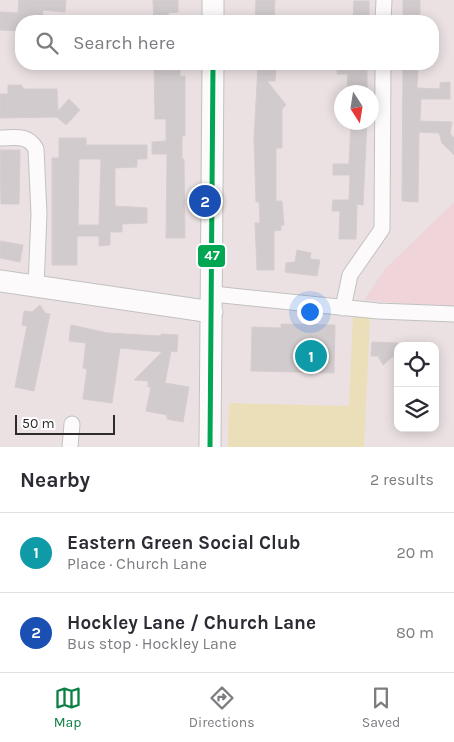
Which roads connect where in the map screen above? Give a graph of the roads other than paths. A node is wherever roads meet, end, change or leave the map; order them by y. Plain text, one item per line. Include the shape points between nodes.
1 (213, 0) edge
2 (384, 0) edge
3 (213, 15) edge
4 (383, 15) edge
5 (214, 70) edge
6 (383, 70) edge
7 (0, 138) edge
8 (0, 281) edge
9 (36, 287) junction
10 (212, 303) junction
11 (343, 308) junction
12 (454, 314) edge
13 (72, 424) dead end
14 (70, 447) edge
15 (210, 447) edge

1 - 3 street
2 - 4 street
5 - 10 street
6 - 11 street via 382,230 350,275
7 - 9 street via 25,138 32,141 36,149 39,214
8 - 9 street
9 - 10 street
10 - 11 street
10 - 15 street
11 - 12 street
13 - 14 street

